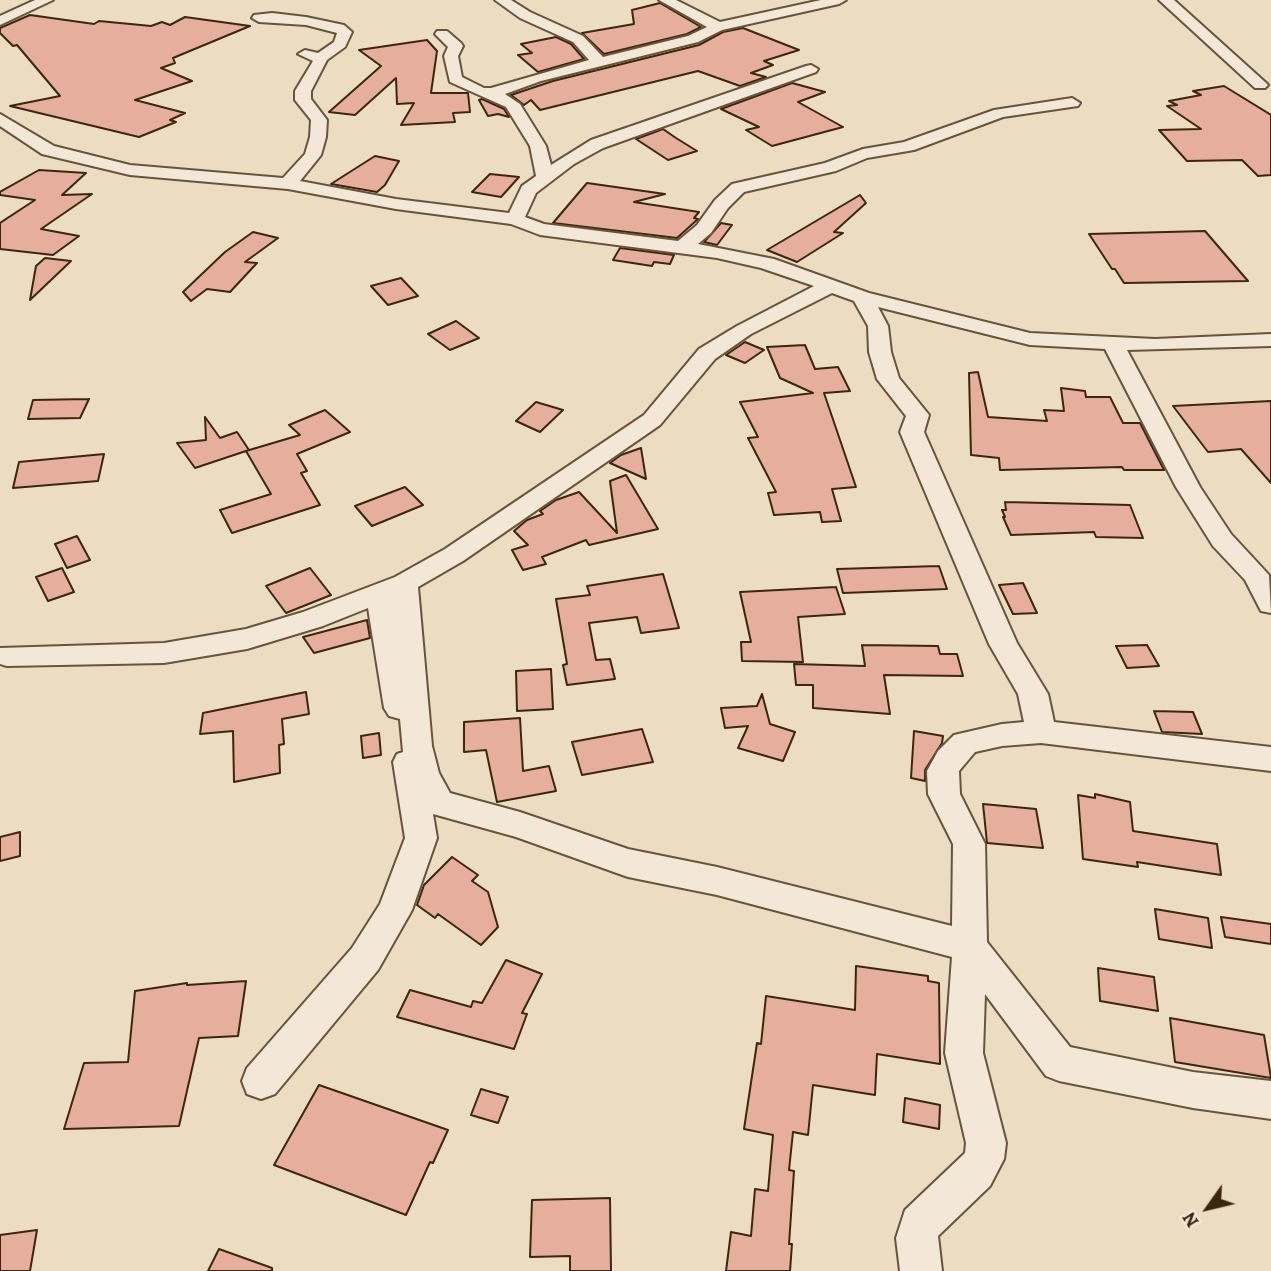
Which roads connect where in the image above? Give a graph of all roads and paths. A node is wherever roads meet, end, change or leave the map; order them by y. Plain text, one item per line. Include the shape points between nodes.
1 (46, 0) edge
2 (502, 0) edge
3 (666, 0) edge
4 (839, 0) edge
5 (1166, 0) edge
6 (259, 18) dead end
7 (0, 21) edge
8 (719, 27) junction
9 (442, 34) dead end
10 (600, 63) junction
11 (811, 69) dead end
12 (1261, 85) dead end
13 (492, 93) junction
14 (1072, 103) dead end
15 (0, 119) edge
16 (545, 177) junction
17 (288, 184) junction
18 (515, 219) junction
19 (684, 246) junction
20 (832, 285) junction
21 (862, 297) junction
22 (1271, 340) edge
23 (1113, 343) junction
24 (392, 588) junction
25 (1271, 604) edge
26 (7, 656) dead end
27 (1041, 733) junction
28 (1271, 759) edge
29 (970, 946) junction
30 (261, 1081) dead end
31 (1271, 1100) edge
32 (920, 1271) edge

1 - 7 street
2 - 10 street via 578,40
3 - 8 street
4 - 8 street
5 - 12 street
6 - 17 street via 306,21 345,32 340,44 313,56 320,63 303,91 303,100 319,120 318,137 313,155
8 - 10 street
9 - 13 street via 456,46 451,56 455,79
10 - 13 street
11 - 16 street via 597,144
13 - 16 street via 512,104 527,126 538,146
14 - 19 street via 1000,113 908,146 738,188
15 - 17 street via 48,150 130,170
16 - 18 street via 528,190
17 - 18 street
18 - 19 street via 540,229
19 - 20 street via 767,263
20 - 21 street
20 - 24 street via 707,354 652,420 454,555
21 - 23 street via 1030,340
21 - 27 street via 878,326 888,379 918,415 912,432 1003,644 1033,694
22 - 23 street
23 - 25 street via 1188,486 1222,540 1256,575
24 - 26 street via 313,620 247,639 164,653
24 - 29 street via 417,746 423,773 439,803 520,825 628,863
24 - 30 street via 421,838 395,909 365,959
27 - 28 street
27 - 29 street via 965,743 943,771 944,794 969,844
29 - 31 street via 1059,1063 1193,1090
29 - 32 street via 964,1053 985,1151 976,1172 920,1225

